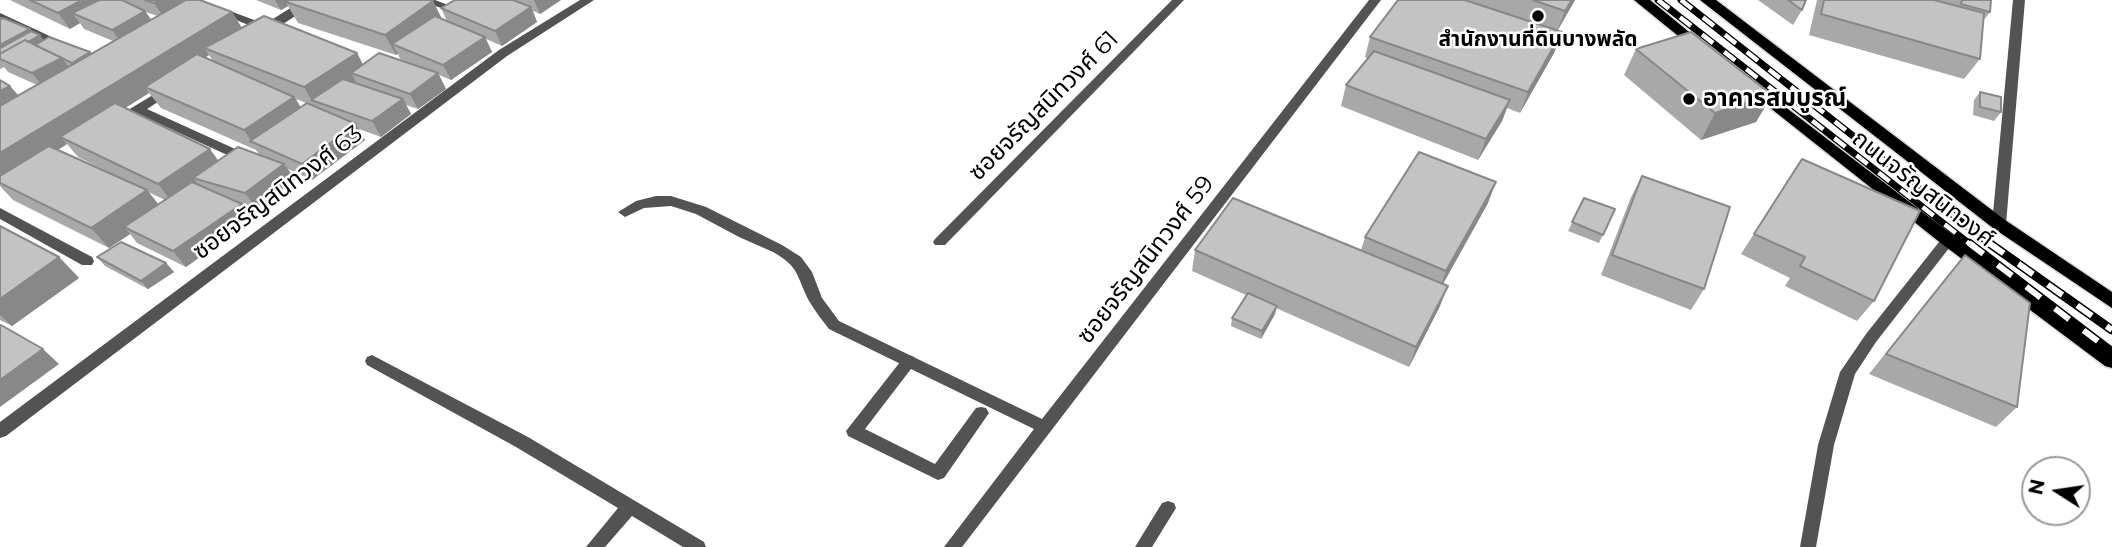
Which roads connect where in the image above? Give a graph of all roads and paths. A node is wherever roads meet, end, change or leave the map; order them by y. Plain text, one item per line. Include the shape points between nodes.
1 (311, 0) edge
2 (424, 0) edge
3 (588, 0) edge
4 (1178, 0) edge
5 (1375, 0) edge
6 (1641, 0) edge
7 (1707, 0) edge
8 (2019, 0) edge
9 (208, 7) edge
10 (453, 9) edge
11 (0, 16) edge
12 (265, 29) junction
13 (278, 34) edge
14 (254, 36) edge
15 (72, 50) edge
16 (1718, 60) edge
17 (1740, 77) edge
18 (183, 80) edge
19 (136, 109) junction
20 (102, 131) edge
21 (240, 156) edge
22 (625, 212) dead end
23 (0, 213) edge
24 (1999, 224) junction
25 (1948, 240) junction
26 (940, 242) dead end
27 (87, 261) dead end
28 (2112, 301) edge
29 (372, 361) dead end
30 (909, 361) junction
31 (2112, 361) edge
32 (981, 413) dead end
33 (1044, 427) junction
34 (0, 431) edge
35 (630, 506) junction
36 (1168, 508) dead end
37 (594, 547) edge
38 (698, 547) edge
39 (952, 547) edge
40 (1143, 547) edge
41 (1808, 547) edge

1 - 12 street
2 - 10 street
3 - 34 street, ซอยจรัญสนิทวงศ์ 63 via 503,53
4 - 26 street, ซอยจรัญสนิทวงศ์ 61
5 - 33 street, ซอยจรัญสนิทวงศ์ 59
6 - 16 main road
7 - 24 main road, ถนนจรัญสนิทวงศ์
8 - 24 street
9 - 12 street
11 - 15 street
12 - 13 street
12 - 14 street
17 - 25 main road, ถนนจรัญสนิทวงศ์
18 - 19 street
19 - 20 street
19 - 21 street
22 - 30 street via 656,200 678,203 710,213 777,247 804,270 813,295 834,325
23 - 27 street
24 - 28 main road, ถนนจรัญสนิทวงศ์
25 - 31 main road, ถนนจรัญสนิทวงศ์
25 - 41 street via 1848,372 1826,445
29 - 35 street
30 - 32 street via 854,431 938,473
30 - 33 street
33 - 39 street, ซอยจรัญสนิทวงศ์ 59
35 - 37 street
35 - 38 street
36 - 40 street

